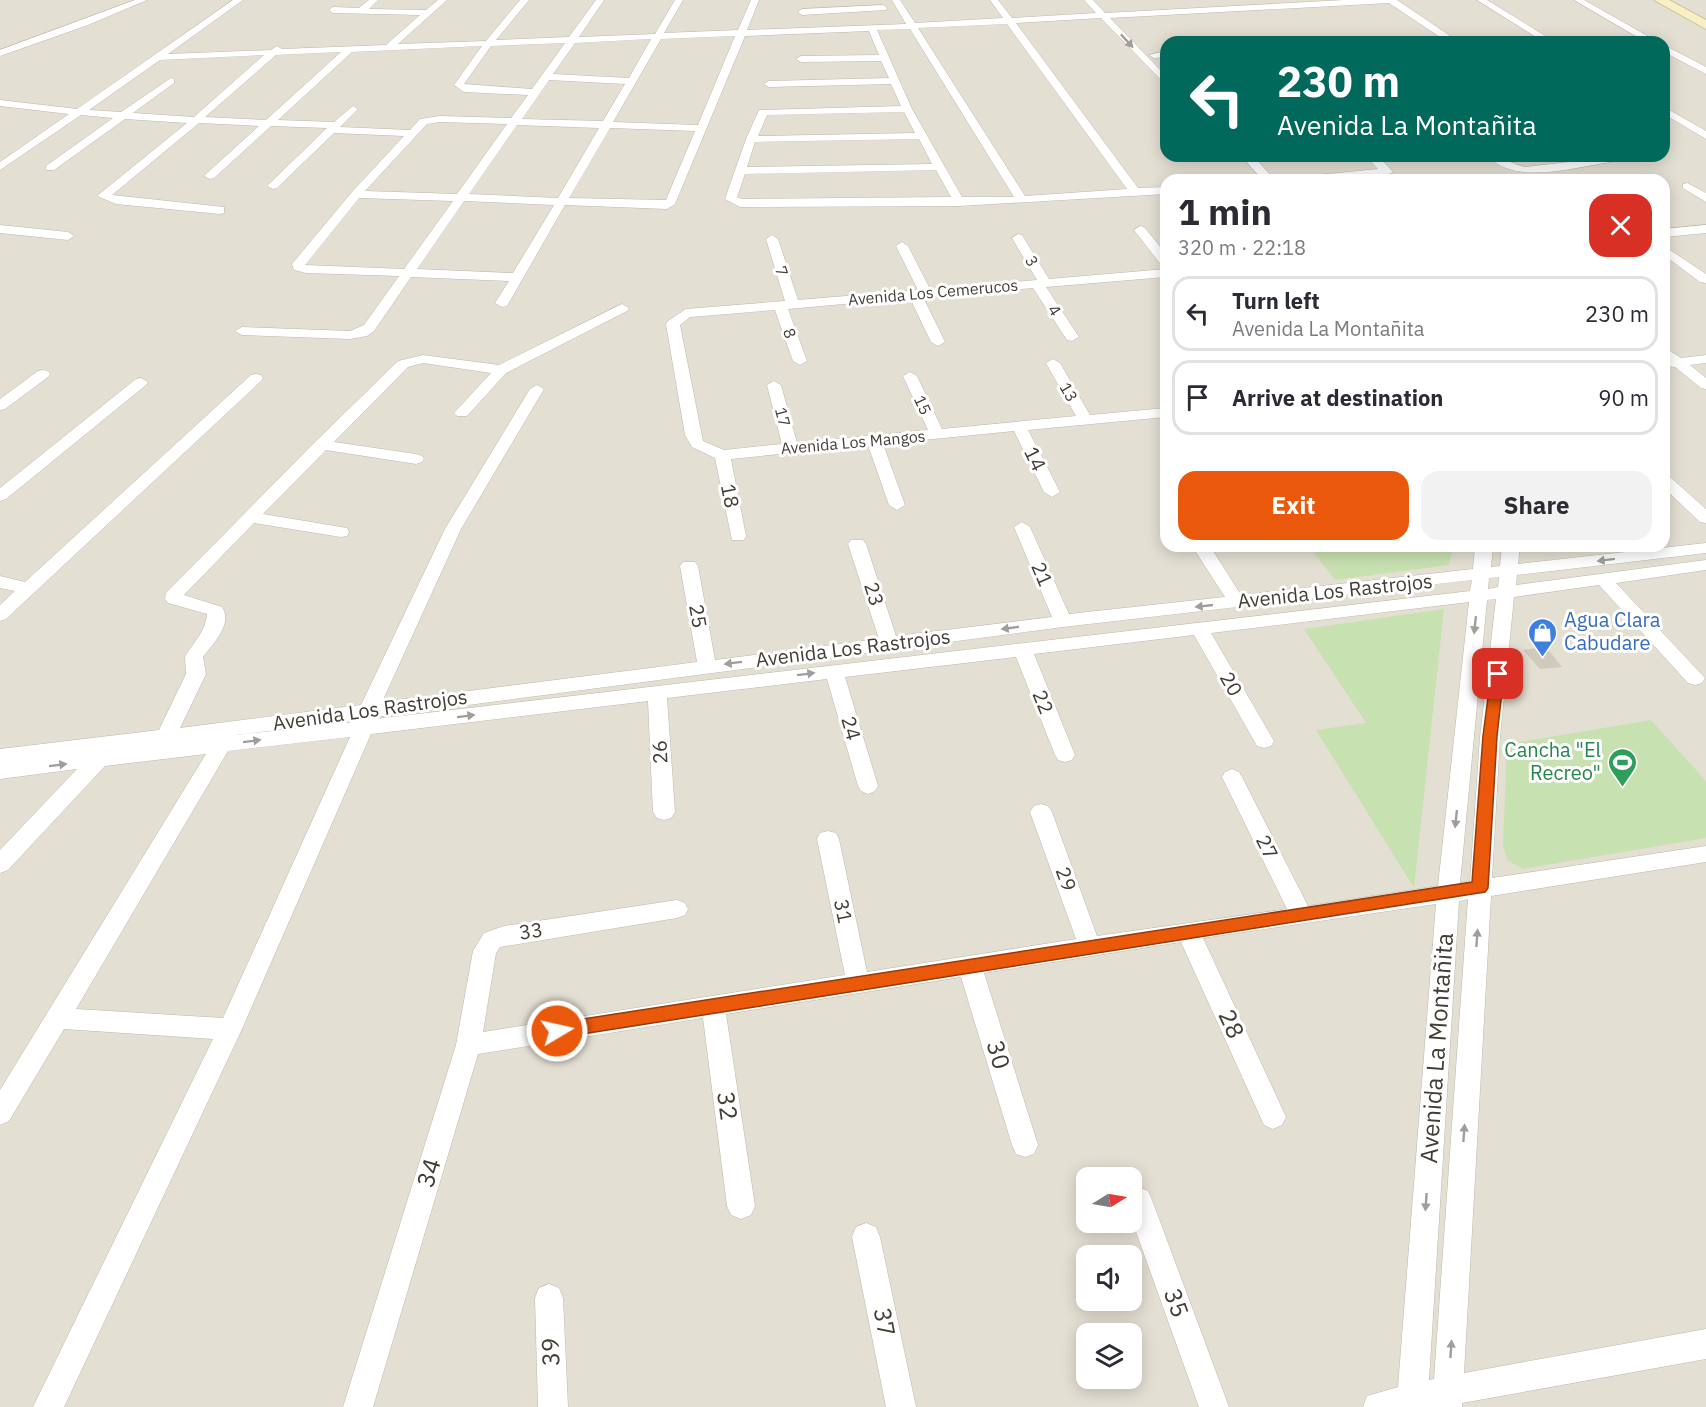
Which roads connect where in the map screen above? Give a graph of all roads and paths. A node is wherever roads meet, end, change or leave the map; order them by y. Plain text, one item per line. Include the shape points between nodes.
1 (143, 0) edge
2 (239, 0) edge
3 (374, 0) edge
4 (443, 0) edge
5 (525, 0) edge
6 (600, 0) edge
7 (679, 0) edge
8 (755, 0) edge
9 (851, 0) edge
10 (896, 0) edge
11 (994, 0) edge
12 (1088, 0) edge
13 (1391, 0) edge
14 (1481, 0) edge
15 (1578, 0) edge
16 (1660, 0) edge
17 (1676, 0) edge
18 (1297, 2) edge
19 (1201, 6) edge
20 (883, 8) dead end
21 (333, 10) dead end
22 (856, 10) junction
23 (361, 11) junction
24 (1113, 11) junction
25 (802, 12) dead end
26 (430, 13) junction
27 (1102, 14) junction
28 (1706, 16) edge
29 (1010, 19) junction
30 (910, 24) junction
31 (1126, 24) dead end
32 (1706, 26) edge
33 (806, 28) junction
34 (872, 28) junction
35 (742, 31) junction
36 (660, 34) junction
37 (1445, 36) edge
38 (1541, 36) edge
39 (1642, 36) edge
40 (573, 37) junction
41 (1140, 39) dead end
42 (397, 40) junction
43 (491, 40) junction
44 (278, 48) junction
45 (388, 48) junction
46 (350, 49) junction
47 (168, 50) junction
48 (814, 51) junction
49 (1670, 51) edge
50 (0, 53) edge
51 (1160, 54) edge
52 (1154, 55) junction
53 (158, 57) junction
54 (884, 58) junction
55 (801, 59) dead end
56 (1160, 62) edge
57 (1706, 71) edge
58 (1160, 76) edge
59 (546, 77) junction
60 (171, 81) dead end
61 (632, 81) junction
62 (895, 81) junction
63 (769, 84) dead end
64 (536, 92) junction
65 (0, 103) edge
66 (353, 109) dead end
67 (907, 109) junction
68 (79, 113) junction
69 (1670, 114) edge
70 (122, 116) junction
71 (195, 121) junction
72 (517, 121) junction
73 (268, 123) junction
74 (607, 124) junction
75 (334, 128) junction
76 (702, 128) junction
77 (414, 132) junction
78 (922, 136) junction
79 (1706, 136) edge
80 (751, 139) junction
81 (1238, 162) edge
82 (1252, 162) edge
83 (1379, 162) edge
84 (1502, 162) edge
85 (1588, 162) edge
86 (0, 167) edge
87 (940, 167) junction
88 (50, 168) dead end
89 (741, 171) junction
90 (1248, 174) edge
91 (1264, 174) edge
92 (1381, 174) edge
93 (210, 176) dead end
94 (273, 186) dead end
95 (1687, 186) dead end
96 (1160, 190) edge
97 (1135, 192) junction
98 (356, 194) junction
99 (460, 198) junction
100 (1706, 198) edge
101 (1022, 200) junction
102 (562, 202) junction
103 (959, 202) junction
104 (220, 210) dead end
105 (1706, 229) edge
106 (0, 230) edge
107 (1140, 230) dead end
108 (1670, 232) edge
109 (68, 236) dead end
110 (1018, 238) dead end
111 (772, 239) dead end
112 (902, 246) dead end
113 (1670, 254) edge
114 (1160, 265) edge
115 (406, 272) junction
116 (1160, 272) edge
117 (517, 277) junction
118 (1705, 279) edge
119 (1041, 283) junction
120 (920, 293) junction
121 (502, 303) dead end
122 (786, 304) junction
123 (622, 308) dead end
124 (242, 331) dead end
125 (1072, 337) dead end
126 (938, 342) dead end
127 (1706, 359) edge
128 (800, 361) dead end
129 (1053, 363) dead end
130 (1670, 363) edge
131 (501, 370) junction
132 (43, 374) dead end
133 (910, 376) dead end
134 (256, 378) dead end
135 (141, 382) dead end
136 (774, 385) dead end
137 (1706, 385) edge
138 (537, 388) dead end
139 (0, 406) edge
140 (462, 413) dead end
141 (1160, 414) edge
142 (1086, 420) junction
143 (1019, 427) junction
144 (937, 434) junction
145 (874, 441) junction
146 (320, 445) junction
147 (791, 448) junction
148 (722, 455) junction
149 (416, 459) dead end
150 (1670, 486) edge
151 (1052, 492) dead end
152 (0, 496) edge
153 (897, 505) dead end
154 (249, 517) junction
155 (1706, 519) edge
156 (1022, 527) dead end
157 (341, 532) dead end
158 (738, 536) dead end
159 (857, 544) dead end
160 (1706, 548) edge
161 (1205, 552) edge
162 (1484, 552) edge
163 (1510, 552) edge
164 (1706, 565) edge
165 (689, 566) dead end
166 (1602, 578) junction
167 (1508, 581) junction
168 (0, 582) edge
169 (1480, 584) junction
170 (28, 588) junction
171 (1237, 602) junction
172 (0, 615) edge
173 (1063, 621) junction
174 (1199, 628) junction
175 (890, 645) junction
176 (1022, 649) junction
177 (707, 666) junction
178 (834, 671) junction
179 (1695, 678) dead end
180 (657, 693) junction
181 (365, 719) junction
182 (225, 737) junction
183 (1264, 741) dead end
184 (162, 745) junction
185 (105, 752) junction
186 (1065, 755) dead end
187 (0, 756) edge
188 (0, 771) edge
189 (1232, 777) dead end
190 (868, 786) dead end
191 (664, 812) dead end
192 (1041, 812) dead end
193 (828, 839) dead end
194 (1706, 854) edge
195 (0, 864) edge
196 (1480, 888) junction
197 (1448, 893) junction
198 (677, 909) dead end
199 (1302, 916) junction
200 (1188, 931) junction
201 (1090, 947) junction
202 (970, 966) junction
203 (858, 983) junction
204 (713, 1006) junction
205 (57, 1018) junction
206 (230, 1029) junction
207 (468, 1045) junction
208 (0, 1113) edge
209 (1273, 1117) dead end
210 (1025, 1144) dead end
211 (741, 1206) dead end
212 (1142, 1211) edge
213 (866, 1237) dead end
214 (549, 1298) dead end
215 (1706, 1344) edge
216 (1448, 1399) edge
217 (1412, 1403) edge
218 (48, 1407) edge
219 (358, 1407) edge
220 (553, 1407) edge
221 (901, 1407) edge
222 (1214, 1407) edge
223 (1378, 1407) edge

1 - 50 street
2 - 47 street
3 - 23 street
4 - 26 street
5 - 43 street
6 - 40 street
7 - 36 street
8 - 35 street
9 - 22 street
10 - 30 street
11 - 29 street
12 - 27 street
13 - 18 street
13 - 37 street
14 - 38 street
15 - 39 street
16 - 32 street
17 - 28 street
18 - 19 street
19 - 24 street
20 - 22 street
21 - 23 street
22 - 25 street
23 - 26 street
24 - 27 street
24 - 31 street
26 - 42 street
27 - 29 street
27 -> 58 street
29 - 30 street
29 - 97 street
30 - 33 street
30 - 34 street
30 - 101 street
33 - 34 street
33 - 35 street
33 - 48 street
34 - 54 street
35 - 36 street
35 - 76 street
36 - 40 street
36 - 61 street
40 - 43 street
40 - 59 street
41 - 52 street
42 - 43 street
42 - 44 street
42 - 45 street
43 - 45 street
43 - 64 street via 460,87
44 - 46 street
44 - 47 street
44 - 53 street
44 - 71 street
45 - 46 street
46 - 73 street
47 - 53 street
48 - 54 street
48 - 55 street
49 - 57 street
51 - 52 street
52 - 56 street
53 - 68 street
54 - 62 street
59 - 61 street
59 - 64 street
60 - 70 street
61 - 74 street
62 - 63 street
62 - 67 street
64 - 72 street
65 - 68 street
66 - 75 street
67 - 78 street
67 - 80 street via 763,112
68 - 70 street
68 - 86 street
69 - 79 street
70 - 71 street
70 - 88 street
71 - 73 street
71 - 104 street via 103,196
72 - 74 street
72 - 77 street via 431,119
72 - 99 street
73 - 75 street
73 - 93 street
74 - 76 street
74 - 102 street
75 - 77 street
75 - 94 street
76 - 102 street via 667,205
77 - 98 street
78 - 80 street
78 - 87 street
80 - 89 street
81 - 90 street
82 - 91 street
83 - 92 street via 1388,172
84 - 85 street via 1525,170
87 - 89 street
87 - 103 street
89 - 103 street via 731,199 740,203
95 - 100 street
96 - 97 street
97 - 101 street
98 - 99 street
98 - 115 street via 298,267
99 - 102 street
99 - 115 street
101 - 103 street
102 - 117 street
105 - 108 street
106 - 109 street
107 - 114 street
110 - 119 street, 3
111 - 122 street, 7
112 - 120 street
113 - 118 street
115 - 117 street
115 - 124 street via 362,333
116 - 119 street, Avenida Los Cemerucos
117 - 121 street
119 - 120 street, Avenida Los Cemerucos
119 - 125 street, 4
120 - 122 street, Avenida Los Cemerucos
120 - 126 street
122 - 128 street, 8
122 - 148 street, Avenida Los Cemerucos via 686,313 673,324 693,435 697,444
123 - 131 street
127 - 130 street
129 - 142 street, 13
130 - 137 street
131 - 140 street
131 - 146 street via 423,359 403,364
132 - 139 street
133 - 144 street, 15
134 - 170 street
135 - 152 street
136 - 147 street, 17
138 - 181 street via 453,529
141 - 142 street, Avenida Los Mangos
142 - 143 street, Avenida Los Mangos
143 - 144 street, Avenida Los Mangos
143 - 151 street, 14
144 - 145 street, Avenida Los Mangos
145 - 147 street, Avenida Los Mangos
145 - 153 street
146 - 149 street
146 - 154 street
147 - 148 street, Avenida Los Mangos
148 - 158 street, 18
150 - 155 street
154 - 157 street
154 - 184 street via 175,593 174,599 180,603 216,611 217,617 194,657 196,674
156 - 173 street, 21
159 - 175 street, 23
160 -> 167 street, Avenida Los Rastrojos
161 - 171 street
162 - 169 street, Avenida La Montañita
163 - 167 street, Avenida La Montañita
164 - 166 street, Avenida Los Rastrojos
165 - 177 street, 25
166 - 167 street, Avenida Los Rastrojos
166 - 179 street
167 - 169 street, Avenida Los Rastrojos
167 - 196 street, Avenida La Montañita via 1490,736
168 - 170 street
169 - 171 street, Avenida Los Rastrojos
169 - 174 street, Avenida Los Rastrojos
169 -> 197 street, Avenida La Montañita
170 - 172 street
171 -> 173 street, Avenida Los Rastrojos
173 -> 175 street, Avenida Los Rastrojos
174 - 176 street, Avenida Los Rastrojos
174 - 183 street, 20
175 -> 177 street, Avenida Los Rastrojos
176 - 178 street, Avenida Los Rastrojos
176 - 186 street, 22
177 - 181 street, Avenida Los Rastrojos
180 -> 178 street, Avenida Los Rastrojos
178 - 190 street, 24
181 -> 180 street, Avenida Los Rastrojos
180 - 191 street, 26
181 - 182 street, Avenida Los Rastrojos
181 - 206 street
182 - 184 street, Avenida Los Rastrojos
182 - 205 street
184 - 185 street, Avenida Los Rastrojos
185 - 187 street, Avenida Los Rastrojos
188 -> 185 street, Avenida Los Rastrojos
185 - 195 street
189 - 199 street, 27
192 - 201 street, 29
193 - 203 street, 31
194 - 196 street
196 - 197 street
216 -> 196 street, Avenida La Montañita
197 - 199 street
197 -> 217 street, Avenida La Montañita
198 - 207 street, 33 via 492,940 485,951
199 - 200 street
200 - 201 street
200 - 209 street, 28
201 - 202 street
202 - 203 street
202 - 210 street, 30
203 - 204 street
204 - 207 street
204 - 211 street, 32
205 - 206 street
205 - 208 street
206 - 218 street
207 - 219 street, 34
212 - 222 street, 35
213 - 221 street, 37
214 - 220 street, 39
215 - 216 street
216 - 217 street
217 - 223 street

